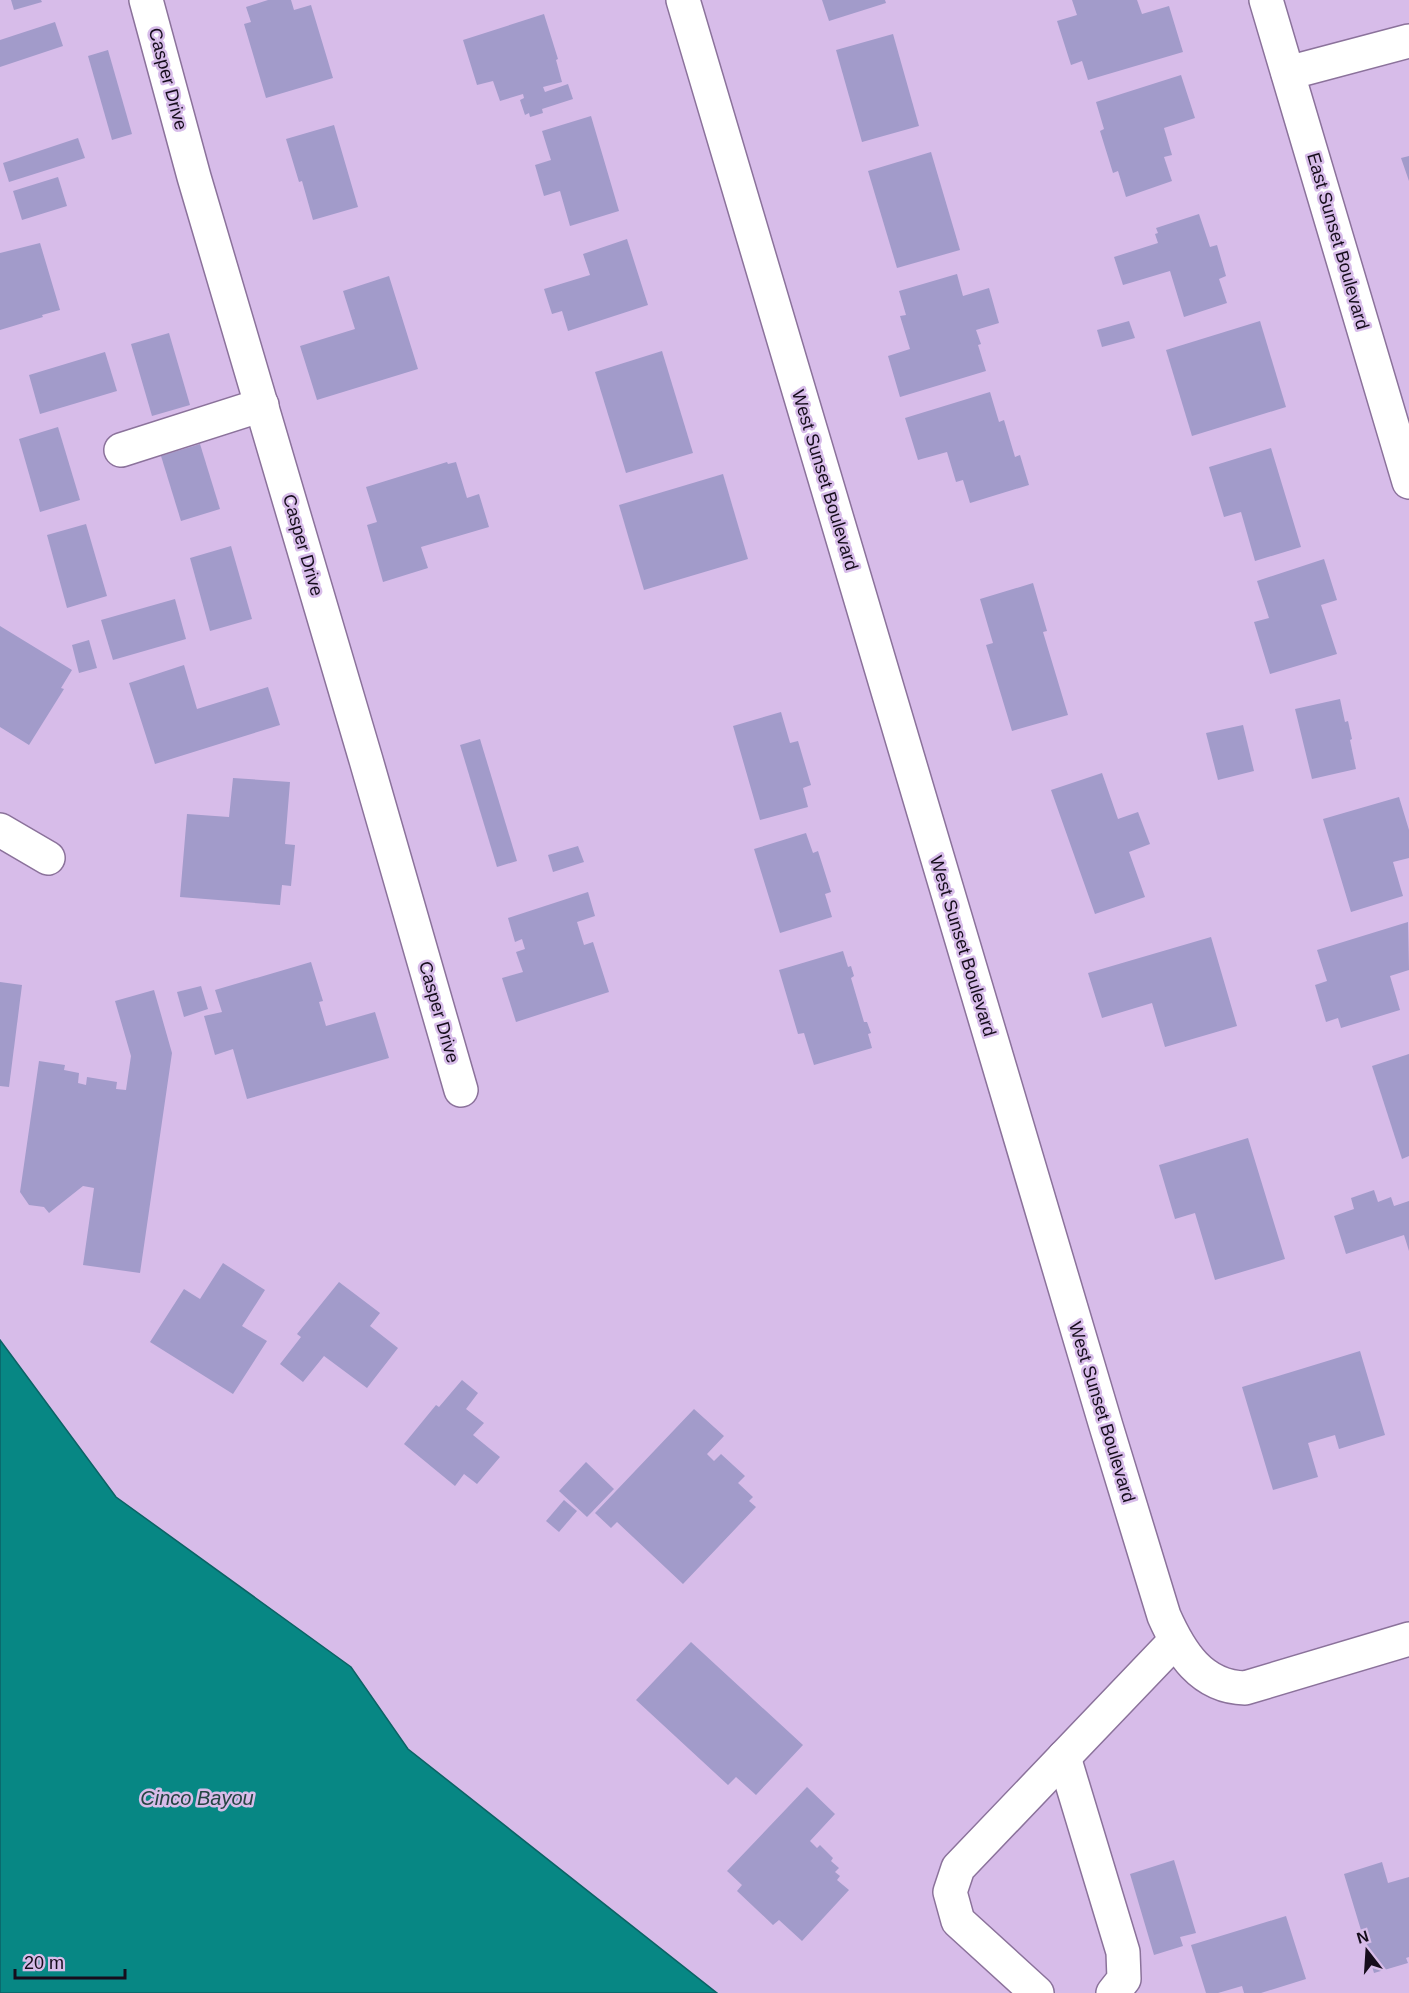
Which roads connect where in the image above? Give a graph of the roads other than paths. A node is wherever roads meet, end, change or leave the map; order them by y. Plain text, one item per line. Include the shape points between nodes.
1 (146, 0) edge
2 (683, 0) edge
3 (1266, 0) edge
4 (1409, 41) edge
5 (1288, 73) junction
6 (262, 405) junction
7 (121, 450) dead end
8 (1409, 482) edge
9 (0, 830) edge
10 (48, 858) dead end
11 (461, 1090) dead end
12 (1409, 1639) edge
13 (1175, 1641) junction
14 (1064, 1757) junction
15 (1037, 1993) edge
16 (1113, 1993) edge

1 - 6 street, Casper Drive
2 - 13 street, West Sunset Boulevard via 1106,1426
3 - 5 street, East Sunset Boulevard
4 - 5 street
5 - 8 street, East Sunset Boulevard
6 - 7 street
6 - 11 street, Casper Drive
9 - 10 street
12 - 13 street, West Sunset Boulevard via 1245,1689 1228,1688 1213,1681
13 - 14 street
14 - 15 street via 958,1868 950,1892 958,1921
14 - 16 street via 1123,1952 1124,1979

